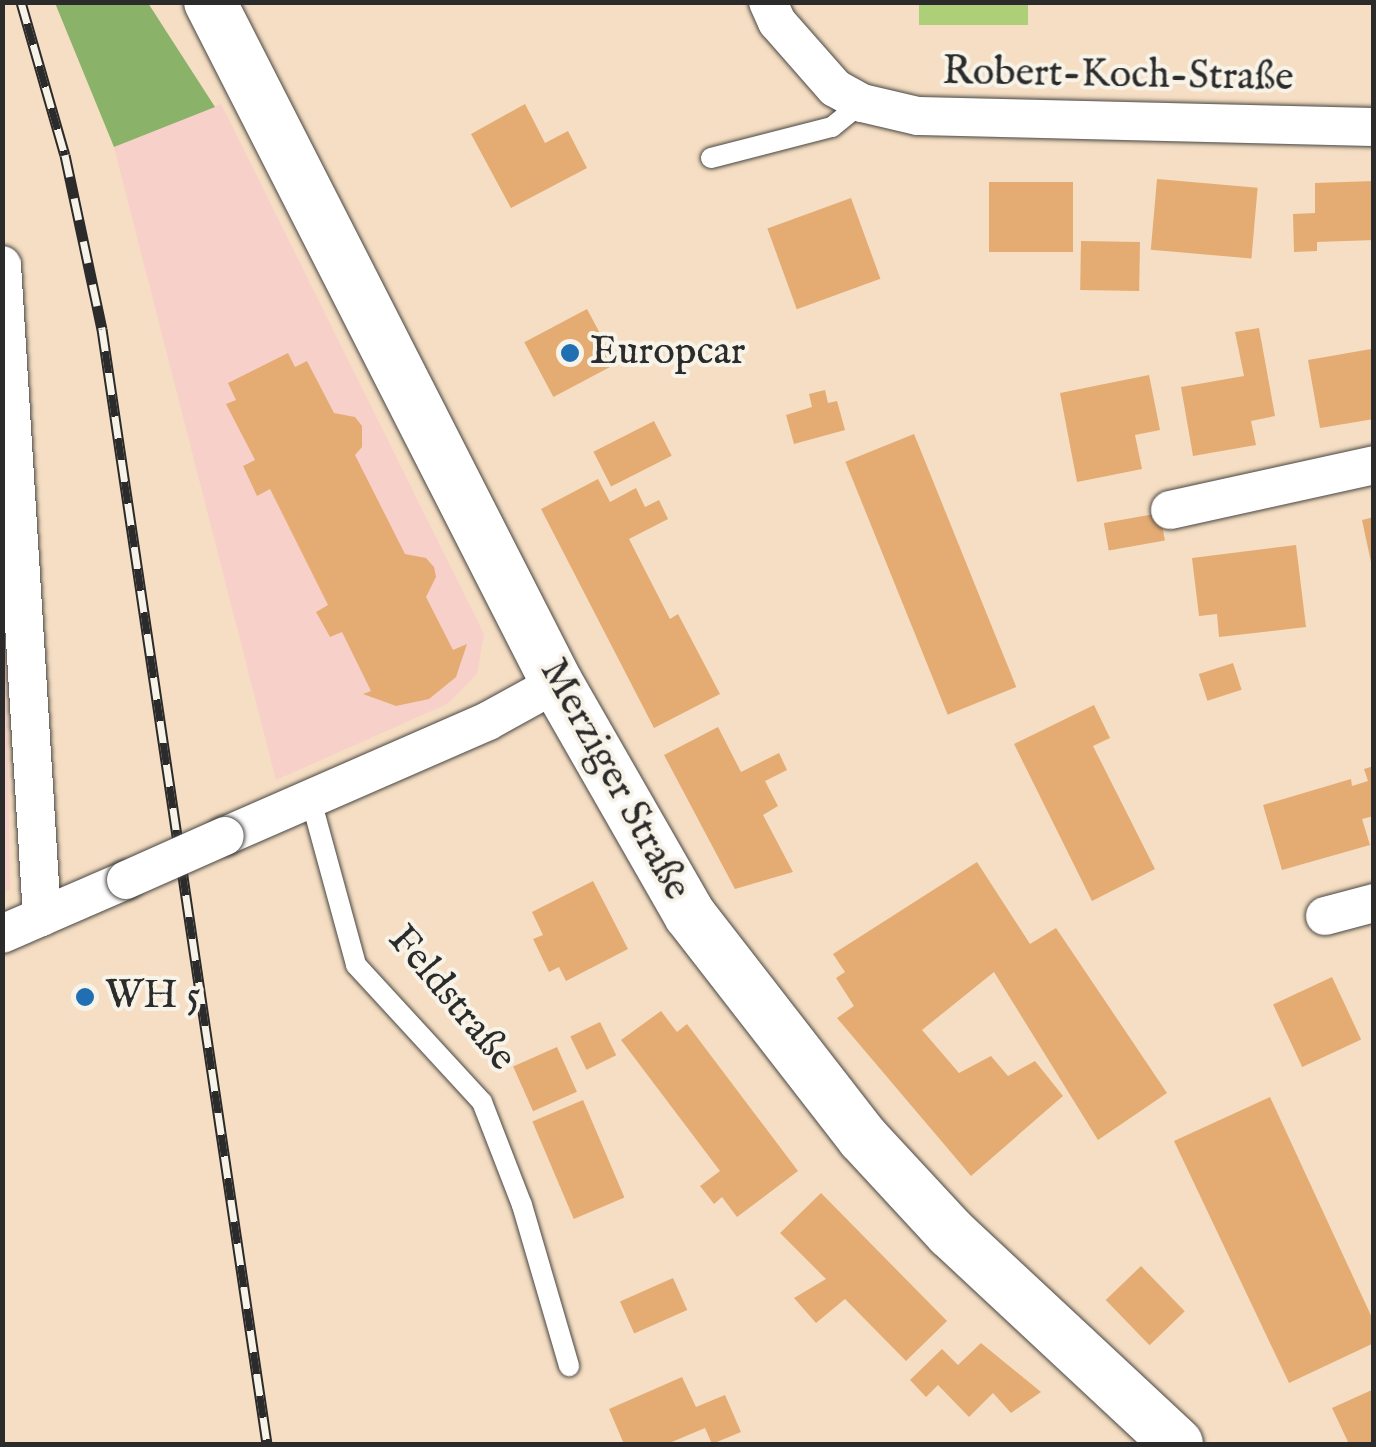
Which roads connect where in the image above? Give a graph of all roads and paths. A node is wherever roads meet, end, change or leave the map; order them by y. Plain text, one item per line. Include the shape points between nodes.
1 (210, 2) edge
2 (768, 2) edge
3 (862, 103) junction
4 (1374, 127) edge
5 (712, 158) dead end
6 (2, 265) edge
7 (1374, 465) edge
8 (12, 510) edge
9 (1170, 510) dead end
10 (557, 683) junction
11 (311, 800) junction
12 (1374, 903) edge
13 (1325, 916) dead end
14 (42, 917) junction
15 (2, 934) edge
16 (568, 1366) dead end
17 (1177, 1444) edge

1 - 10 main road, Merziger Straße
2 - 3 street, Robert-Koch-Straße via 809,63
3 - 4 street, Robert-Koch-Straße via 918,116 1012,121
3 - 5 lane via 832,127
6 - 8 street
7 - 9 street
8 - 14 street
10 - 11 street
10 - 17 main road, Merziger Straße via 690,914 864,1138 951,1233
11 - 14 street, bridge
11 - 16 lane, Feldstraße via 356,966 482,1102 522,1206
12 - 13 street
14 - 15 street

